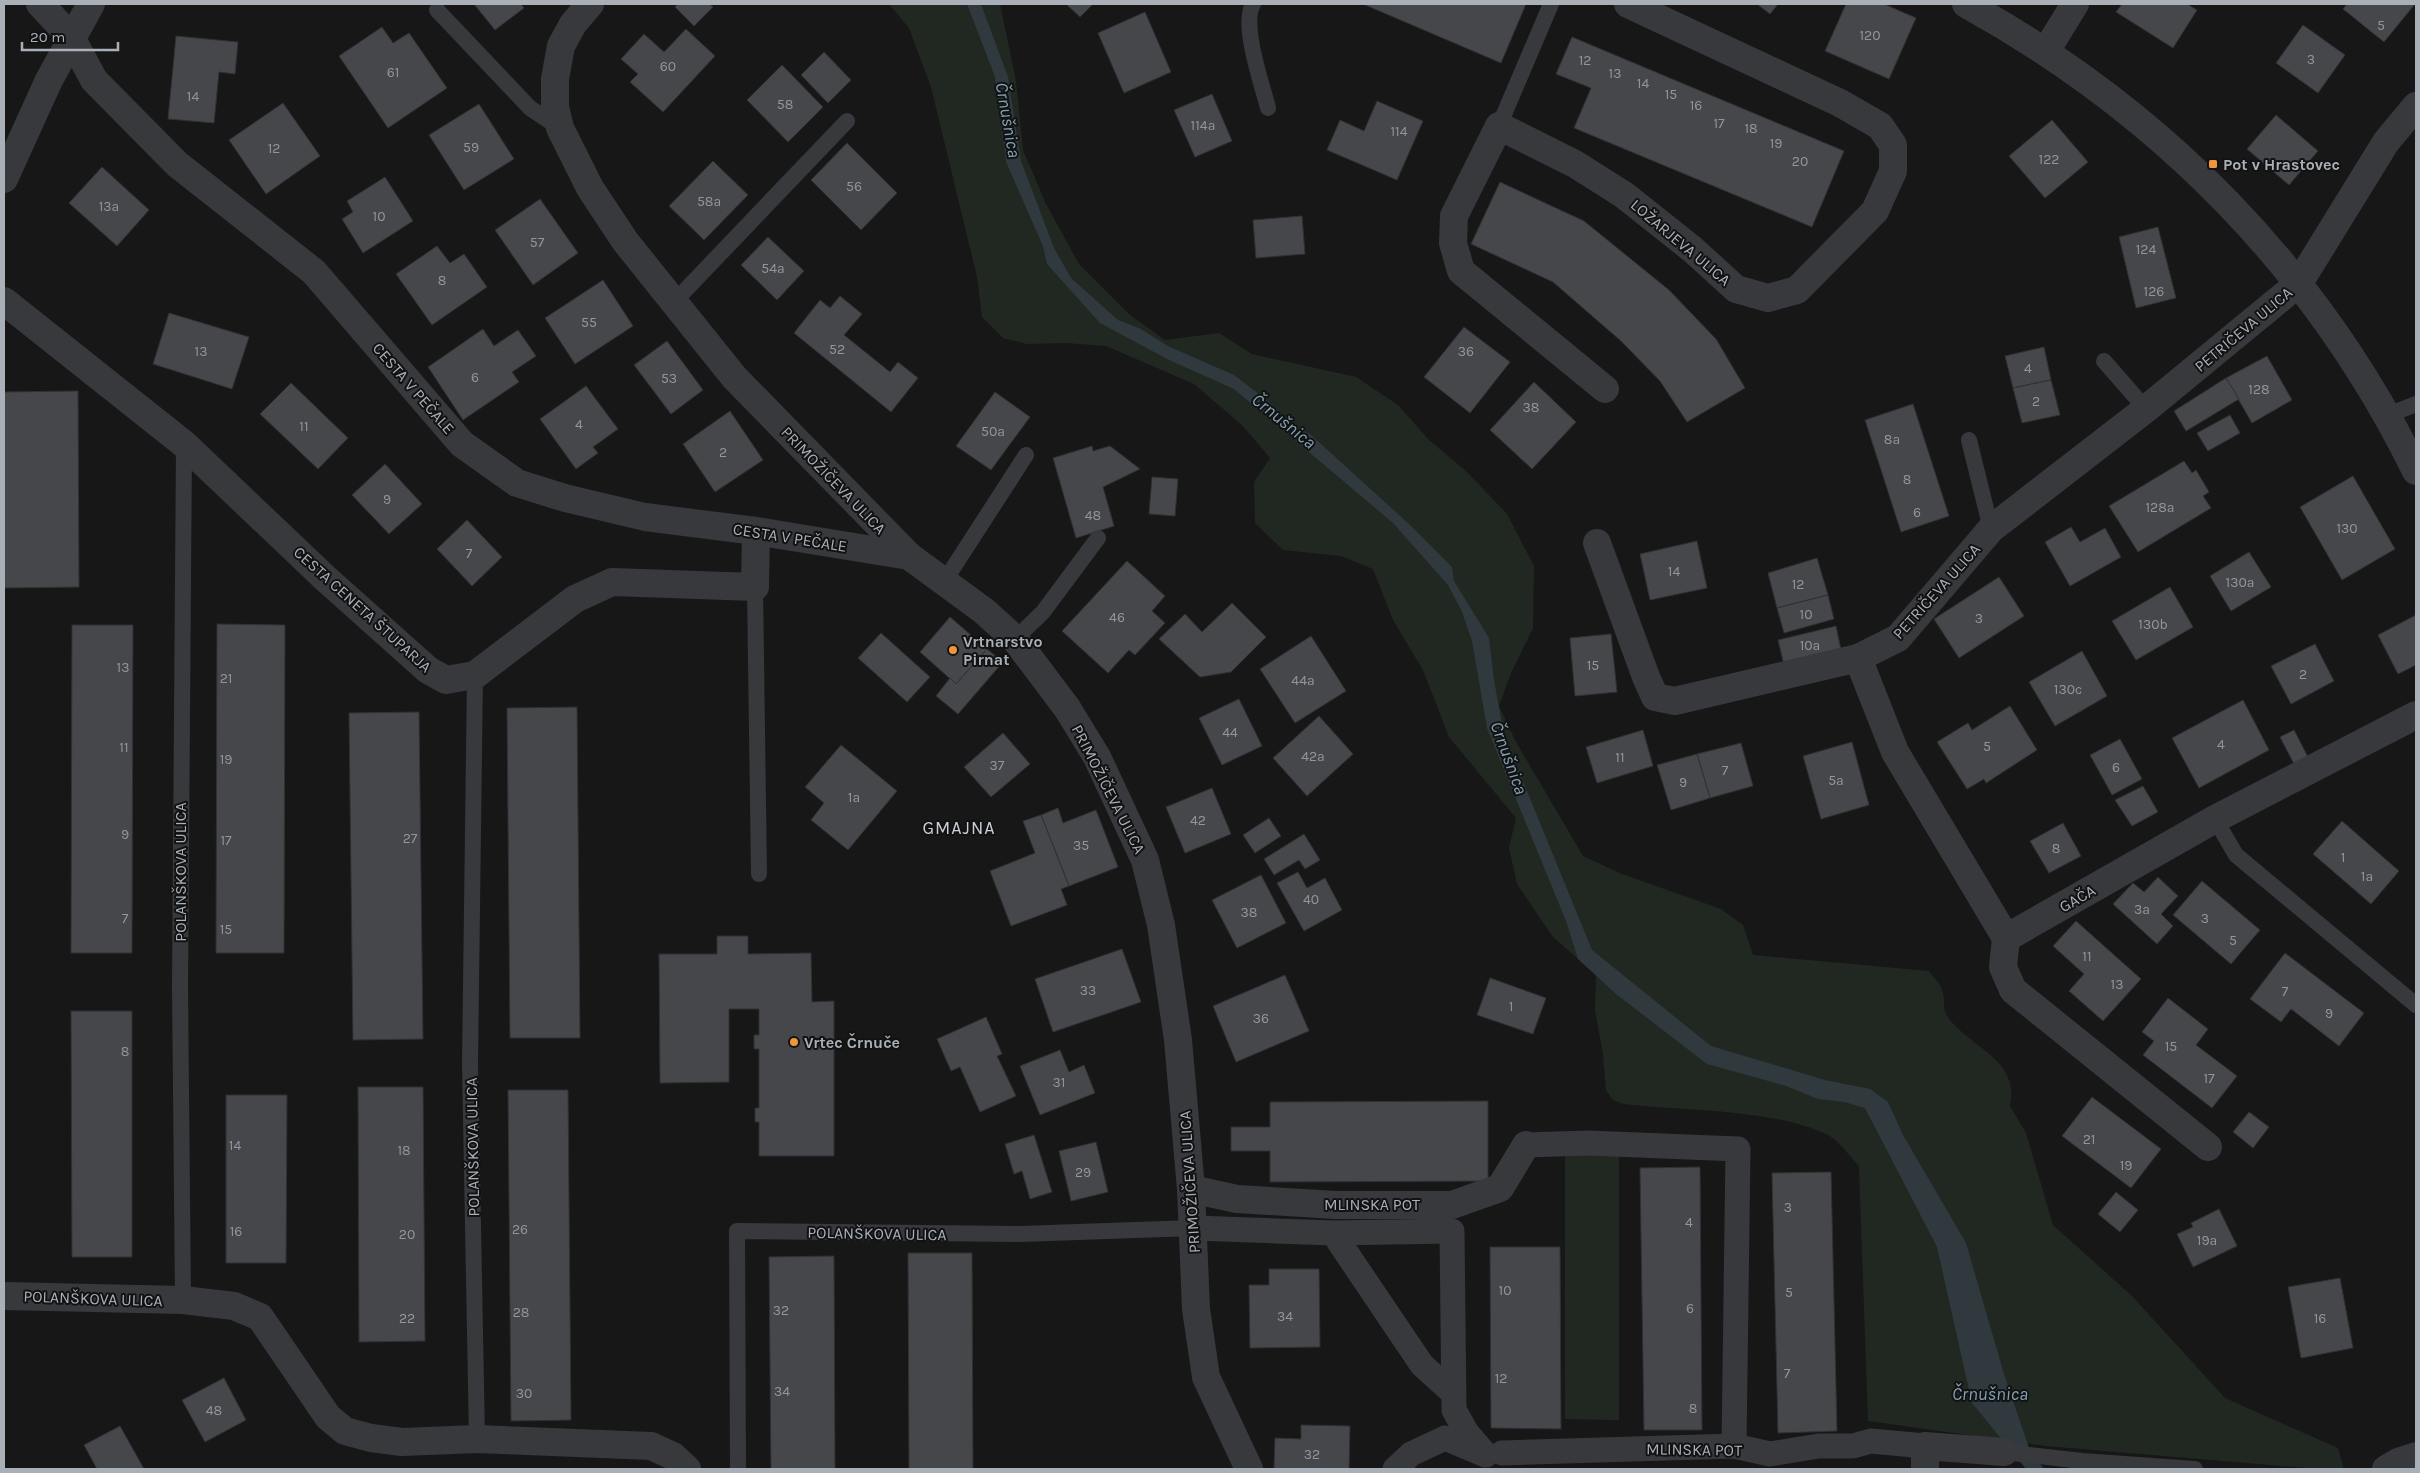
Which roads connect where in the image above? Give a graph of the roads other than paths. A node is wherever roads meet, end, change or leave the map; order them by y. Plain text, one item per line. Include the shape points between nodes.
1 (40, 4) edge
2 (91, 4) edge
3 (590, 4) edge
4 (1254, 4) edge
5 (1551, 4) edge
6 (1628, 4) edge
7 (1966, 4) edge
8 (2075, 4) edge
9 (437, 10) dead end
10 (71, 37) junction
11 (2046, 51) junction
12 (2416, 106) edge
13 (1268, 108) dead end
14 (847, 121) dead end
15 (1499, 126) junction
16 (560, 128) junction
17 (4, 179) edge
18 (2299, 283) junction
19 (4, 301) edge
20 (675, 301) junction
21 (2104, 361) dead end
22 (1605, 389) dead end
23 (2416, 404) edge
24 (2146, 410) junction
25 (2388, 415) junction
26 (1969, 440) dead end
27 (184, 444) junction
28 (1026, 455) dead end
29 (2416, 472) edge
30 (1992, 529) junction
31 (756, 531) junction
32 (1098, 538) dead end
33 (1597, 543) dead end
34 (909, 556) junction
35 (944, 582) junction
36 (755, 587) junction
37 (1015, 639) junction
38 (1858, 658) junction
39 (475, 675) junction
40 (2416, 715) edge
41 (2215, 819) junction
42 (759, 874) dead end
43 (2006, 938) junction
44 (2416, 1005) edge
45 (1526, 1145) joint
46 (2208, 1147) dead end
47 (1192, 1189) junction
48 (1452, 1218) junction
49 (1194, 1228) junction
50 (1332, 1233) junction
51 (4, 1296) edge
52 (183, 1300) junction
53 (1453, 1392) junction
54 (476, 1440) junction
55 (1734, 1446) junction
56 (2004, 1452) joint
57 (1925, 1458) edge
58 (1496, 1459) edge
59 (1770, 1462) edge
60 (687, 1469) edge
61 (738, 1469) edge
62 (1249, 1469) edge
63 (1396, 1469) edge
64 (2195, 1469) edge

1 - 10 street, CESTA V PEČALE
2 - 10 street
3 - 16 street, PRIMOŽIČEVA ULICA via 573,24 561,46 555,79 555,107
4 - 13 lane via 1250,10 1250,31
5 - 15 lane
6 - 15 street, LOŽARJEVA ULICA via 1840,103 1880,126 1893,145 1894,171 1875,212 1797,290 1768,298 1736,289 1624,195 1575,164
7 - 11 street
8 - 11 street
9 - 16 lane via 530,108
10 - 17 street
10 - 31 street, CESTA V PEČALE via 94,80 177,164 314,272 462,444 517,483 565,498 645,517
11 - 18 street via 2120,106 2202,176 2270,247
12 - 18 street via 2386,142
14 - 20 lane
15 - 22 street via 1454,216 1453,244 1461,271
16 - 20 street, PRIMOŽIČEVA ULICA via 590,188 625,241
18 - 24 street, PETRIČEVA ULICA
18 - 25 street via 2344,345
19 - 27 street, CESTA CENETA ŠTUPARJA
20 - 34 street, PRIMOŽIČEVA ULICA via 734,377
21 - 24 lane
23 - 25 lane
24 - 30 street, PETRIČEVA ULICA
25 - 29 street
26 - 30 lane
27 - 39 street, CESTA CENETA ŠTUPARJA via 428,670 446,680
27 - 52 lane, POLANŠKOVA ULICA via 180,986
28 - 35 lane
30 - 38 street, PETRIČEVA ULICA via 1898,638
31 - 34 street, CESTA V PEČALE
31 - 36 street
32 - 37 lane via 1043,612
33 - 38 street, PETRIČEVA ULICA via 1656,697 1675,701
34 - 35 street, PRIMOŽIČEVA ULICA
35 - 37 street, PRIMOŽIČEVA ULICA
36 - 39 street, CESTA CENETA ŠTUPARJA via 612,582 575,599
36 - 42 lane
37 - 47 street, PRIMOŽIČEVA ULICA via 1067,708 1097,757 1146,860 1161,925 1178,1040
38 - 43 street via 1895,752
39 - 54 lane, POLANŠKOVA ULICA via 470,1064
40 - 41 street, GAČA
41 - 43 street, GAČA
41 - 44 lane via 2236,854
43 - 46 street via 2003,967 2013,990
45 - 48 street, MLINSKA POT via 1500,1188
45 - 55 street via 1588,1143 1738,1149
47 - 48 street, MLINSKA POT via 1237,1199
47 - 49 street, PRIMOŽIČEVA ULICA
48 - 50 street
48 - 53 street
49 - 50 street
49 - 61 lane, POLANŠKOVA ULICA via 1020,1234 738,1231
49 - 62 street, PRIMOŽIČEVA ULICA via 1196,1309 1206,1376
50 - 53 street via 1422,1365
51 - 52 street, POLANŠKOVA ULICA
52 - 54 street, POLANŠKOVA ULICA via 234,1306 260,1317 328,1416 346,1431 402,1442
53 - 58 street via 1454,1410 1467,1433
54 - 60 street, POLANŠKOVA ULICA via 651,1446 673,1456
55 - 58 street, MLINSKA POT via 1558,1450
55 - 59 street, MLINSKA POT
56 - 57 street, MLINSKA POT
56 - 64 lane, MLINSKA POT
57 - 59 street, MLINSKA POT via 1871,1441 1853,1446 1819,1446
58 - 63 street via 1445,1438 1411,1454

